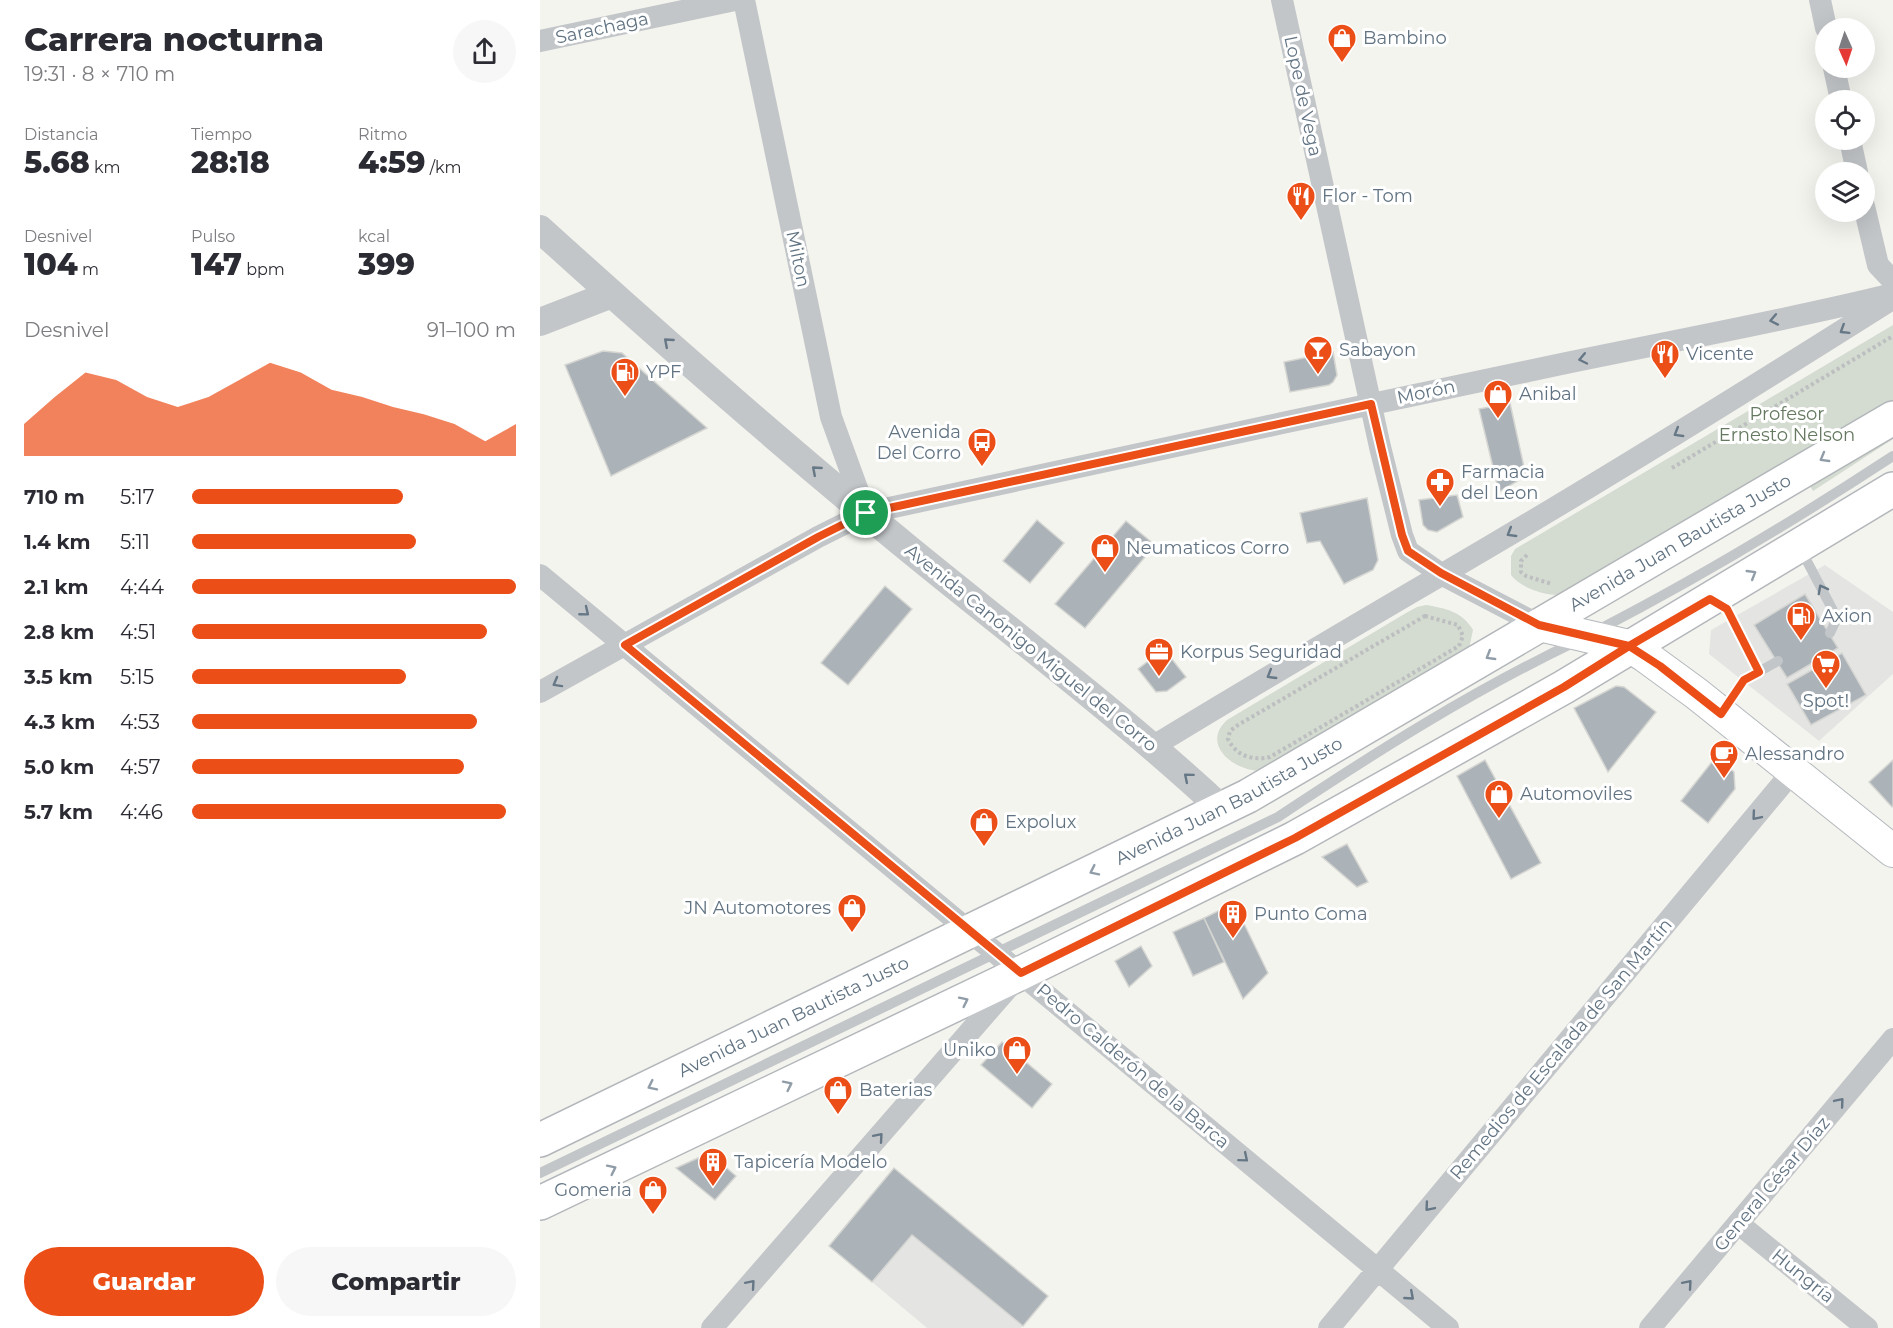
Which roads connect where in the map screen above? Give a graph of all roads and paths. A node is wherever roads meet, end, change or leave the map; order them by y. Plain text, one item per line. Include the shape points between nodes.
1 (735, 0) edge
2 (744, 0) edge
3 (1282, 0) edge
4 (1820, 0) edge
5 (1824, 18) edge
6 (540, 41) edge
7 (1868, 222) edge
8 (540, 229) edge
9 (1893, 281) edge
10 (612, 294) junction
11 (1893, 297) edge
12 (540, 322) edge
13 (1893, 336) edge
14 (1371, 404) junction
15 (1893, 418) edge
16 (1893, 456) edge
17 (1665, 472) dead end
18 (1893, 489) edge
19 (866, 513) junction
20 (1799, 546) junction
21 (1536, 549) dead end
22 (1441, 573) junction
23 (540, 575) edge
24 (1562, 585) dead end
25 (1710, 599) junction
26 (1539, 625) junction
27 (1830, 633) dead end
28 (1586, 637) junction
29 (1462, 641) joint
30 (625, 645) junction
31 (1629, 646) junction
32 (1778, 661) dead end
33 (1759, 672) junction
34 (540, 692) edge
35 (1721, 714) junction
36 (1152, 747) junction
37 (1794, 771) junction
38 (1222, 809) junction
39 (1893, 852) edge
40 (969, 931) junction
41 (995, 952) junction
42 (1021, 973) junction
43 (1893, 1039) edge
44 (540, 1140) edge
45 (540, 1173) edge
46 (540, 1203) edge
47 (1739, 1224) junction
48 (1378, 1268) junction
49 (712, 1328) edge
50 (1329, 1328) edge
51 (1448, 1328) edge
52 (1650, 1328) edge
53 (1867, 1328) edge

1 - 6 street, Sarachaga
2 - 19 street, Milton via 831,417
3 - 14 street, Lope de Vega
4 - 5 street
7 - 9 street via 1878,265
8 - 10 street, Avenida Canónigo Miguel del Corro
10 - 12 street
19 -> 10 street, Avenida Canónigo Miguel del Corro
11 -> 14 street, Morón
11 -> 22 street via 1719,409
13 - 17 path
14 - 19 street, Morón
14 - 22 street, Lope de Vega via 1408,551
15 -> 26 main road, Avenida Juan Bautista Justo
16 - 28 lane via 1808,512
18 - 20 main road
19 - 30 street, Morón
19 - 36 street, Avenida Canónigo Miguel del Corro
25 -> 20 main road
27 -> 20 lane via 1837,618
21 - 24 path via 1521,561 1521,572
22 - 26 street, Lope de Vega
22 -> 36 street
23 -> 30 street, Pedro Calderón de la Barca
25 - 31 main road
25 - 33 lane via 1727,609
26 - 28 main road
26 -> 38 main road, Avenida Juan Bautista Justo
28 - 31 main road
28 - 41 lane via 1506,675 1359,763 1278,817
29 - 29 path via 1270,757 1249,759 1230,745 1230,731 1238,725 1416,619 1431,616 1458,625
30 -> 34 street, Morón
30 - 40 street, Pedro Calderón de la Barca
31 - 35 main road
31 - 42 main road via 1564,687 1295,838
32 - 33 lane
33 - 35 lane via 1744,680
35 - 37 main road
38 -> 36 street, Avenida Canónigo Miguel del Corro
37 - 39 main road
37 -> 48 street, Remedios de Escalada de San Martín
38 -> 40 main road, Avenida Juan Bautista Justo
40 - 41 street, Pedro Calderón de la Barca
40 -> 44 main road, Avenida Juan Bautista Justo
41 - 42 street, Pedro Calderón de la Barca
41 - 45 lane
46 -> 42 main road
42 -> 48 street, Pedro Calderón de la Barca
49 -> 42 street
47 -> 43 street, General César Díaz
52 -> 47 street, General César Díaz
47 - 53 street, Hungría
48 - 50 street, Remedios de Escalada de San Martín
48 -> 51 street, Pedro Calderón de la Barca

